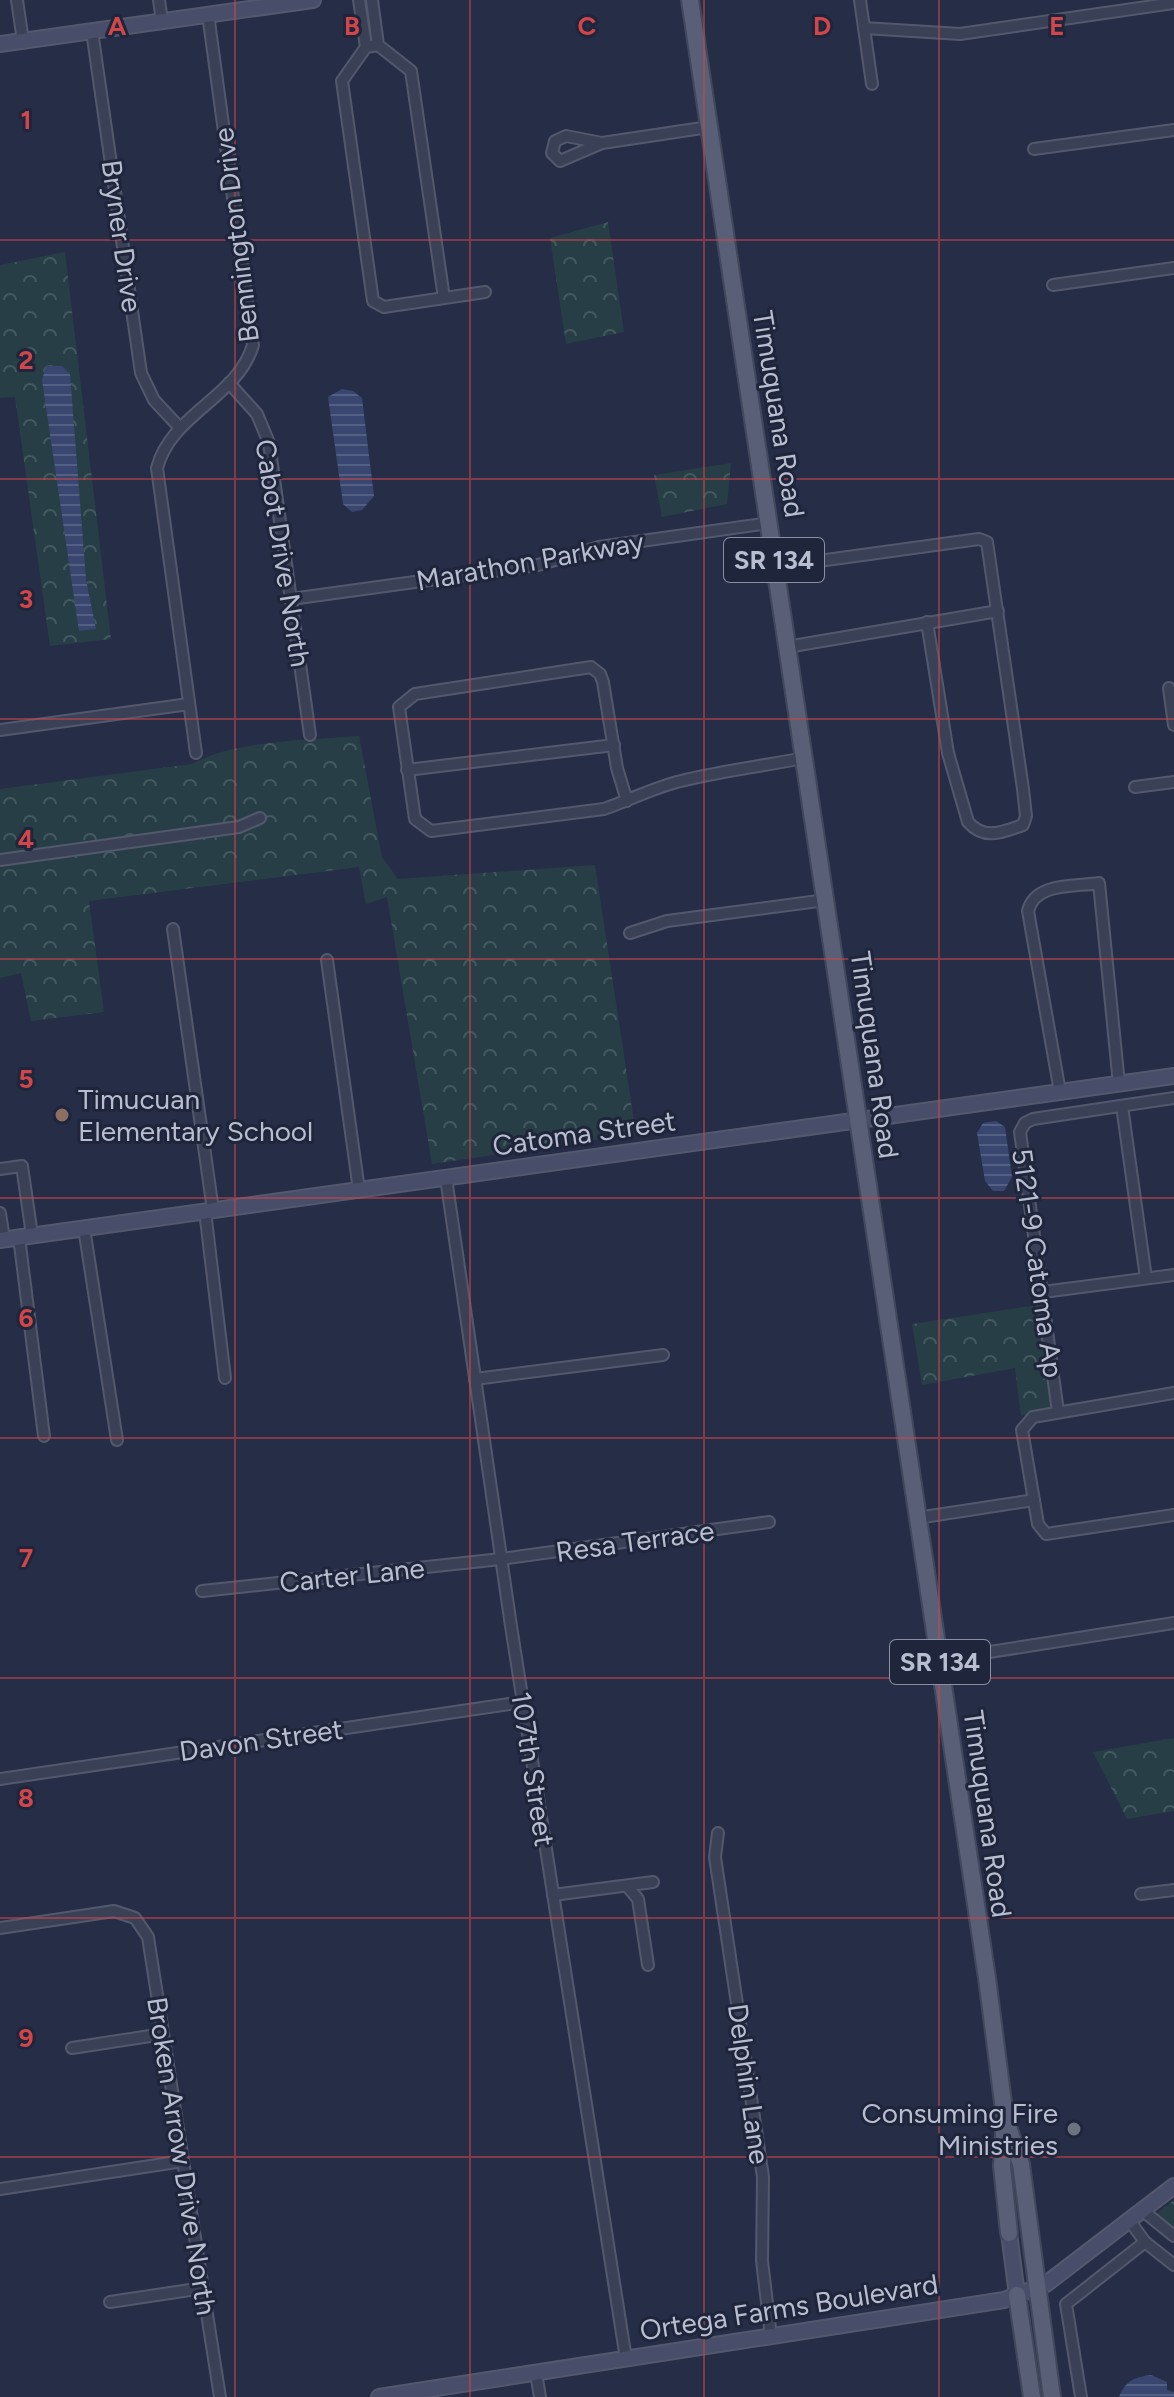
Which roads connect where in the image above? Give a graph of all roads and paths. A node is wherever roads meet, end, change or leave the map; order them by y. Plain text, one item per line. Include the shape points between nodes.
1 (17, 0) edge
2 (159, 0) edge
3 (313, 0) edge
4 (359, 0) edge
5 (372, 0) edge
6 (690, 0) edge
7 (860, 0) edge
8 (1174, 3) edge
9 (208, 14) junction
10 (162, 21) junction
11 (864, 28) junction
12 (92, 31) junction
13 (23, 41) junction
14 (0, 44) edge
15 (378, 45) junction
16 (366, 47) junction
17 (872, 84) dead end
18 (709, 127) junction
19 (1174, 130) edge
20 (602, 143) dead end
21 (1034, 149) dead end
22 (1174, 268) edge
23 (1053, 285) dead end
24 (485, 292) dead end
25 (444, 298) junction
26 (229, 383) junction
27 (180, 428) junction
28 (769, 523) junction
29 (775, 567) junction
30 (291, 599) junction
31 (998, 611) junction
32 (927, 622) junction
33 (787, 647) junction
34 (1169, 688) dead end
35 (189, 704) junction
36 (1174, 725) edge
37 (0, 730) edge
38 (310, 735) dead end
39 (614, 745) junction
40 (196, 753) dead end
41 (804, 758) junction
42 (407, 770) junction
43 (1174, 782) edge
44 (1135, 787) dead end
45 (627, 801) junction
46 (260, 818) dead end
47 (0, 860) edge
48 (826, 900) junction
49 (173, 929) dead end
50 (630, 933) dead end
51 (327, 960) dead end
52 (1174, 1076) edge
53 (1119, 1084) junction
54 (1060, 1092) junction
55 (1174, 1098) edge
56 (1122, 1106) junction
57 (859, 1120) junction
58 (0, 1169) edge
59 (446, 1178) junction
60 (359, 1190) junction
61 (209, 1211) junction
62 (0, 1213) edge
63 (84, 1228) junction
64 (14, 1238) edge
65 (1174, 1275) edge
66 (1146, 1278) junction
67 (1043, 1292) junction
68 (663, 1355) dead end
69 (225, 1378) dead end
70 (475, 1379) junction
71 (1174, 1393) edge
72 (1058, 1412) junction
73 (44, 1436) dead end
74 (117, 1440) dead end
75 (1034, 1500) junction
76 (1174, 1515) edge
77 (917, 1518) junction
78 (769, 1522) dead end
79 (501, 1559) junction
80 (202, 1591) dead end
81 (1174, 1623) edge
82 (939, 1660) junction
83 (523, 1702) junction
84 (0, 1779) edge
85 (718, 1833) dead end
86 (653, 1882) dead end
87 (627, 1886) junction
88 (1174, 1890) edge
89 (1141, 1894) dead end
90 (553, 1895) junction
91 (0, 1928) edge
92 (648, 1965) dead end
93 (163, 2034) junction
94 (72, 2048) dead end
95 (1005, 2118) junction
96 (183, 2161) junction
97 (1174, 2186) edge
98 (0, 2189) edge
99 (1142, 2210) junction
100 (1129, 2220) junction
101 (1009, 2233) joint
102 (1174, 2236) edge
103 (1145, 2242) junction
104 (1174, 2265) edge
105 (203, 2288) junction
106 (1036, 2288) junction
107 (1017, 2295) junction
108 (110, 2302) dead end
109 (771, 2336) junction
110 (626, 2359) junction
111 (536, 2373) junction
112 (426, 2393) edge
113 (220, 2397) edge
114 (379, 2397) edge
115 (540, 2397) edge
116 (1032, 2397) edge
117 (1052, 2397) edge
118 (1081, 2397) edge

1 - 13 street
2 - 10 street
3 - 9 street
4 - 16 street
5 - 15 street
6 - 18 main road, Timuquana Road / SR 134
7 - 11 street
8 - 11 street via 960,34
9 - 10 street
9 - 26 street, Bennington Drive via 253,333 249,358
10 - 12 street
11 - 17 street
12 - 13 street
12 - 27 street, Bryner Drive via 141,373 154,400
13 - 14 street
15 - 16 street
15 - 25 street via 411,71
16 - 25 street via 342,81 373,301 384,307
18 - 20 street
18 - 28 main road, Timuquana Road / SR 134
19 - 21 street
22 - 23 street
24 - 25 street
26 - 27 street, Bennington Drive
26 - 30 street, Cabot Drive North via 257,414 269,443
27 - 35 street, Bennington Drive via 161,452 157,485
28 - 29 main road, Timuquana Road / SR 134
28 - 30 street, Marathon Parkway via 599,547 538,565
29 - 31 street via 983,539
29 - 33 main road, Timuquana Road / SR 134
30 - 38 street, Cabot Drive North
31 - 32 street
31 - 32 street via 1026,816 1023,825 996,834 980,833 968,822 948,753
32 - 33 street
33 - 41 main road, Timuquana Road / SR 134
34 - 36 street
35 - 37 street
35 - 40 street, Bennington Drive
39 - 42 street
39 - 42 street via 603,682 591,667 409,696 399,716
39 - 45 street
41 - 45 street via 677,782
41 - 48 main road, Timuquana Road / SR 134
42 - 45 street via 415,819 431,831 604,809
43 - 44 street
46 - 47 street via 239,827
48 - 50 street via 667,921
48 - 57 main road, Timuquana Road / SR 134
49 - 61 street
51 - 60 street
52 - 53 street, Catoma Street
53 - 54 street, Catoma Street
53 - 54 street via 1099,883 1042,891 1030,901 1028,911
54 - 57 street, Catoma Street
55 - 56 street, 5121-9 Catoma Ap
56 - 66 street
56 - 67 street, 5121-9 Catoma Ap via 1033,1119 1020,1132
57 - 59 street, Catoma Street
57 - 77 main road, Timuquana Road / SR 134
58 - 64 street via 22,1166
59 - 60 street, Catoma Street
59 - 70 street, 107th Street
60 - 61 street, Catoma Street
61 - 63 street, Catoma Street
61 - 69 street
62 - 64 street
63 - 64 street, Catoma Street
63 - 74 street
64 - 73 street
65 - 66 street
66 - 67 street
67 - 72 street, 5121-9 Catoma Ap
68 - 70 street
70 - 79 street, 107th Street
71 - 72 street
72 - 75 street via 1024,1424
75 - 76 street via 1038,1524 1051,1535
75 - 77 street
77 - 82 main road, Timuquana Road / SR 134
78 - 79 street, Resa Terrace
79 - 80 street, Carter Lane
79 - 83 street, 107th Street
81 - 82 street
82 - 95 main road, Timuquana Road / SR 134
83 - 84 street, Davon Street
83 - 90 street, 107th Street
85 - 109 street, Delphin Lane via 715,1857 763,2177 762,2261
86 - 87 street
87 - 90 street
87 - 92 street via 638,1899
88 - 89 street
90 - 110 street, 107th Street
91 - 93 street, Broken Arrow Drive North via 114,1911 135,1918 148,1937
93 - 94 street
93 - 96 street, Broken Arrow Drive North
95 - 101 main road, Timuquana Road / SR 134 via 1002,2166
95 - 106 main road, Timuquana Road / SR 134 via 1021,2164
96 - 98 street
96 - 105 street, Broken Arrow Drive North
97 - 99 street, Ortega Farms Boulevard
99 - 100 street, Ortega Farms Boulevard
99 - 102 street
100 - 103 street
100 - 106 street, Ortega Farms Boulevard
101 - 107 street, Timuquana Road / SR 134
103 - 104 street
103 - 118 street via 1066,2304
105 - 108 street
105 - 113 street, Broken Arrow Drive North
106 - 107 street, Ortega Farms Boulevard
106 - 117 main road, Timuquana Road / SR 134
107 - 109 street, Ortega Farms Boulevard
107 - 116 main road, Timuquana Road / SR 134
109 - 110 street, Ortega Farms Boulevard
110 - 111 street, Ortega Farms Boulevard
111 - 112 street, Ortega Farms Boulevard
111 - 115 street
112 - 114 street, Ortega Farms Boulevard

